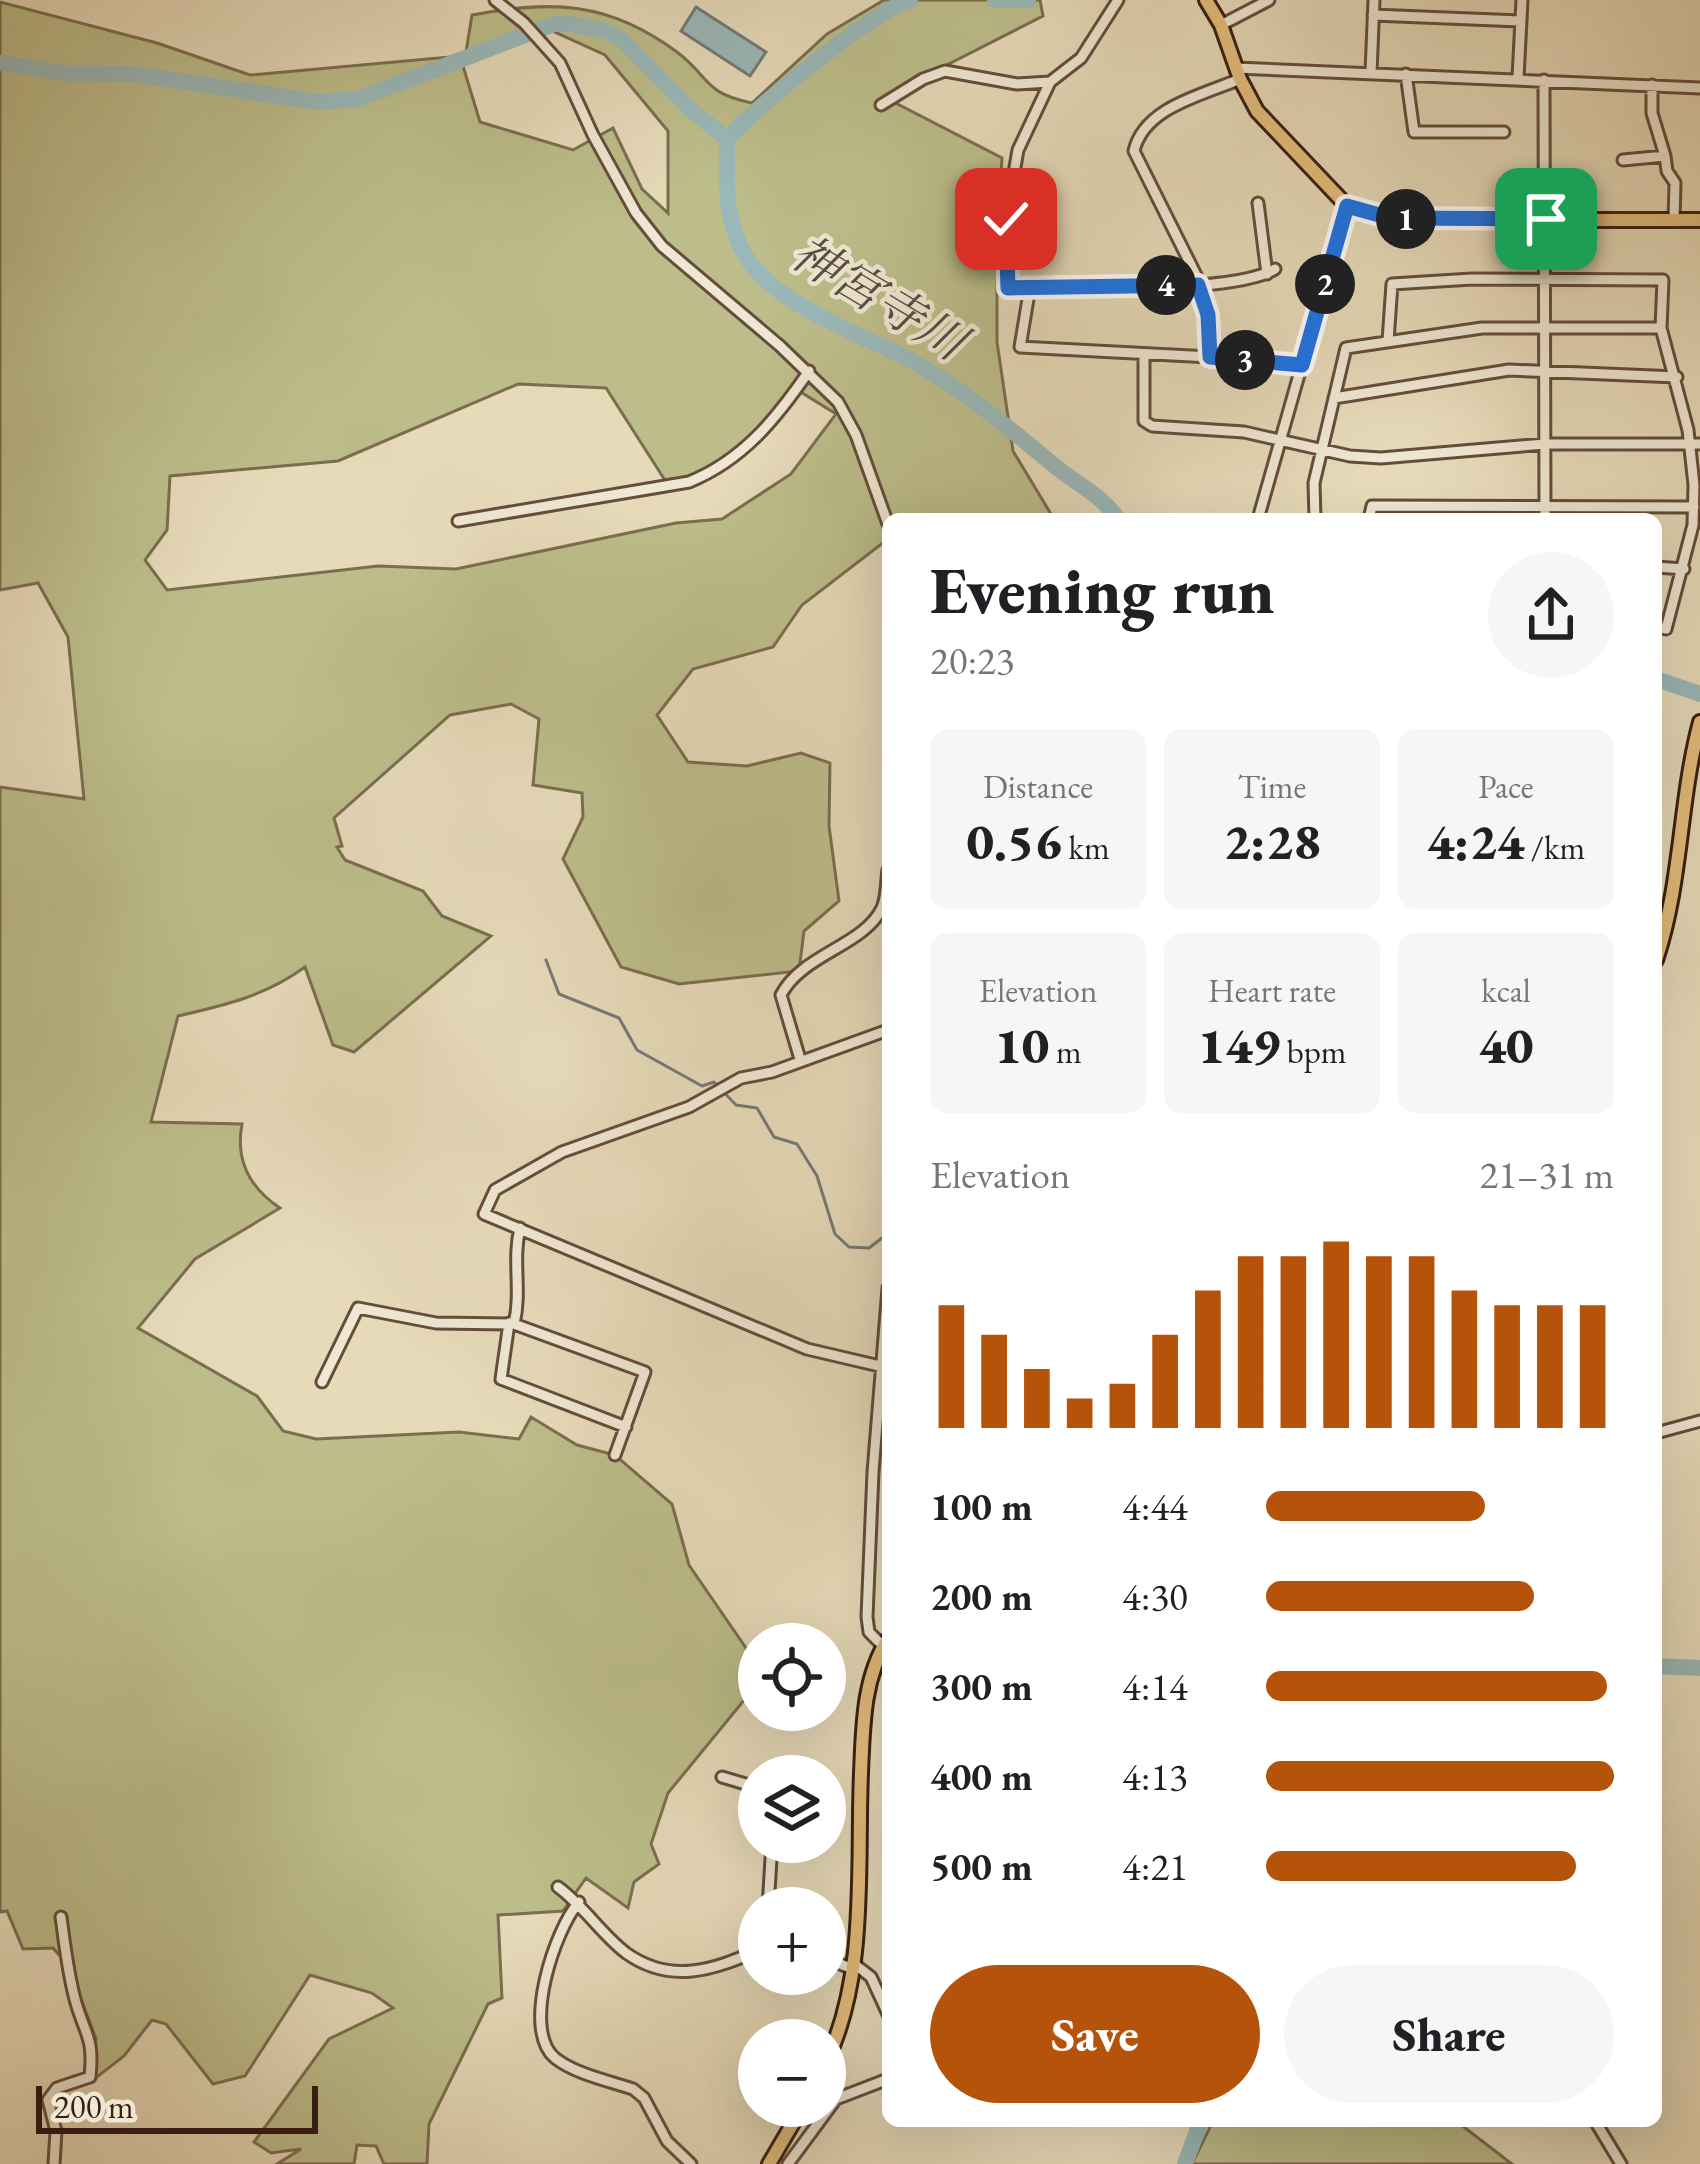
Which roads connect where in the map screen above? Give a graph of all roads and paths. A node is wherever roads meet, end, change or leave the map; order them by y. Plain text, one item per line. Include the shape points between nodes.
1 (495, 0) edge
2 (1118, 0) edge
3 (1206, 0) edge
4 (1269, 0) edge
5 (1374, 0) edge
6 (1522, 0) edge
7 (1373, 15) junction
8 (1520, 21) junction
9 (1221, 25) junction
10 (1238, 73) junction
11 (1371, 73) junction
12 (1406, 74) junction
13 (1518, 79) junction
14 (1544, 80) junction
15 (1050, 82) junction
16 (1652, 86) junction
17 (1700, 88) edge
18 (881, 105) dead end
19 (1504, 133) dead end
20 (1665, 156) junction
21 (1623, 160) dead end
22 (1258, 203) dead end
23 (1347, 206) junction
24 (1546, 219) junction
25 (1673, 220) junction
26 (1700, 220) edge
27 (1545, 282) junction
28 (1198, 285) junction
29 (1030, 287) junction
30 (1661, 328) junction
31 (1545, 329) junction
32 (1388, 341) junction
33 (1144, 354) junction
34 (1210, 357) junction
35 (1302, 365) junction
36 (809, 371) junction
37 (1545, 371) junction
38 (1677, 377) junction
39 (1334, 398) junction
40 (1280, 440) junction
41 (1545, 443) junction
42 (1695, 444) edge
43 (1320, 448) junction
44 (1694, 508) junction
45 (884, 513) edge
46 (1260, 513) edge
47 (1315, 513) edge
48 (1370, 513) edge
49 (1523, 513) edge
50 (1545, 513) edge
51 (1570, 513) edge
52 (458, 521) dead end
53 (1662, 567) edge
54 (1684, 569) junction
55 (1662, 628) edge
56 (1699, 726) edge
57 (1682, 815) junction
58 (1700, 816) edge
59 (882, 908) edge
60 (1662, 935) edge
61 (882, 1032) edge
62 (800, 1059) junction
63 (520, 1228) junction
64 (512, 1324) junction
65 (882, 1367) edge
66 (322, 1382) dead end
67 (882, 1396) edge
68 (1700, 1421) edge
69 (626, 1427) junction
70 (1662, 1431) edge
71 (616, 1454) dead end
72 (882, 1640) edge
73 (882, 1651) edge
74 (722, 1777) dead end
75 (738, 1781) edge
76 (558, 1887) dead end
77 (579, 1902) junction
78 (61, 1917) dead end
79 (738, 1958) edge
80 (846, 1964) edge
81 (853, 1966) junction
82 (882, 2001) edge
83 (842, 2019) edge
84 (882, 2081) edge
85 (791, 2127) edge
86 (1599, 2127) edge
87 (54, 2164) edge
88 (691, 2164) edge
89 (769, 2164) edge
90 (788, 2164) edge
91 (1621, 2164) edge

1 - 36 street via 549,49 636,213 662,246
2 - 15 street via 1082,58
3 - 9 main road
4 - 9 street
5 - 7 street
6 - 8 street
7 - 8 street
7 - 11 street
8 - 13 street
9 - 10 main road
10 - 11 street
10 - 23 main road via 1257,111
10 - 28 street via 1156,116 1138,133 1134,151
11 - 12 street
12 - 13 street
12 - 19 street via 1414,133
13 - 14 street
14 - 16 street
14 - 24 street
15 - 18 street via 945,71
15 - 29 street via 1009,187 1008,288
16 - 17 street
16 - 20 street
20 - 21 street
20 - 25 street via 1675,183
22 - 28 street via 1271,272
23 - 24 main road via 1390,218
23 - 35 street
24 - 25 main road
24 - 27 street
25 - 26 main road
27 - 30 street via 1663,280
27 - 31 street
27 - 32 street via 1392,284
28 - 29 street
28 - 34 street
29 - 33 street via 1020,347
30 - 31 street
30 - 38 street
31 - 32 street
31 - 37 street
32 - 39 street via 1346,348
33 - 34 street
33 - 40 street via 1144,422
34 - 35 street
35 - 40 street
36 - 45 street via 856,435
36 - 52 street via 776,421 722,468 688,482
37 - 38 street
37 - 39 street
37 - 41 street
38 - 42 street
39 - 43 street
40 - 43 street
40 - 46 street
41 - 42 street
41 - 43 street via 1381,458
41 - 50 street
42 - 44 street
43 - 47 street
44 - 51 street
44 - 54 street
48 - 49 street via 1372,506
53 - 54 street
54 - 55 street
56 - 57 main road
57 - 58 street
57 - 60 main road
59 - 62 street via 781,995
61 - 62 street
62 - 63 street via 562,1152 507,1182 484,1214
63 - 64 street via 521,1298
63 - 65 street via 807,1349
64 - 66 street via 436,1323 358,1309
64 - 69 street via 501,1379
64 - 69 street via 646,1372
67 - 72 street via 867,1617 868,1632
68 - 70 street
69 - 71 street
73 - 81 main road via 863,1726
74 - 75 street
76 - 77 street
77 - 79 street via 625,1952 660,1971 692,1975
77 - 88 street via 550,1963 542,2038 554,2057 644,2098 667,2141
78 - 87 street via 92,2053 90,2077 48,2100
80 - 81 street
81 - 82 street via 871,1977
81 - 83 main road
84 - 90 street via 836,2099
85 - 89 main road
86 - 91 street

